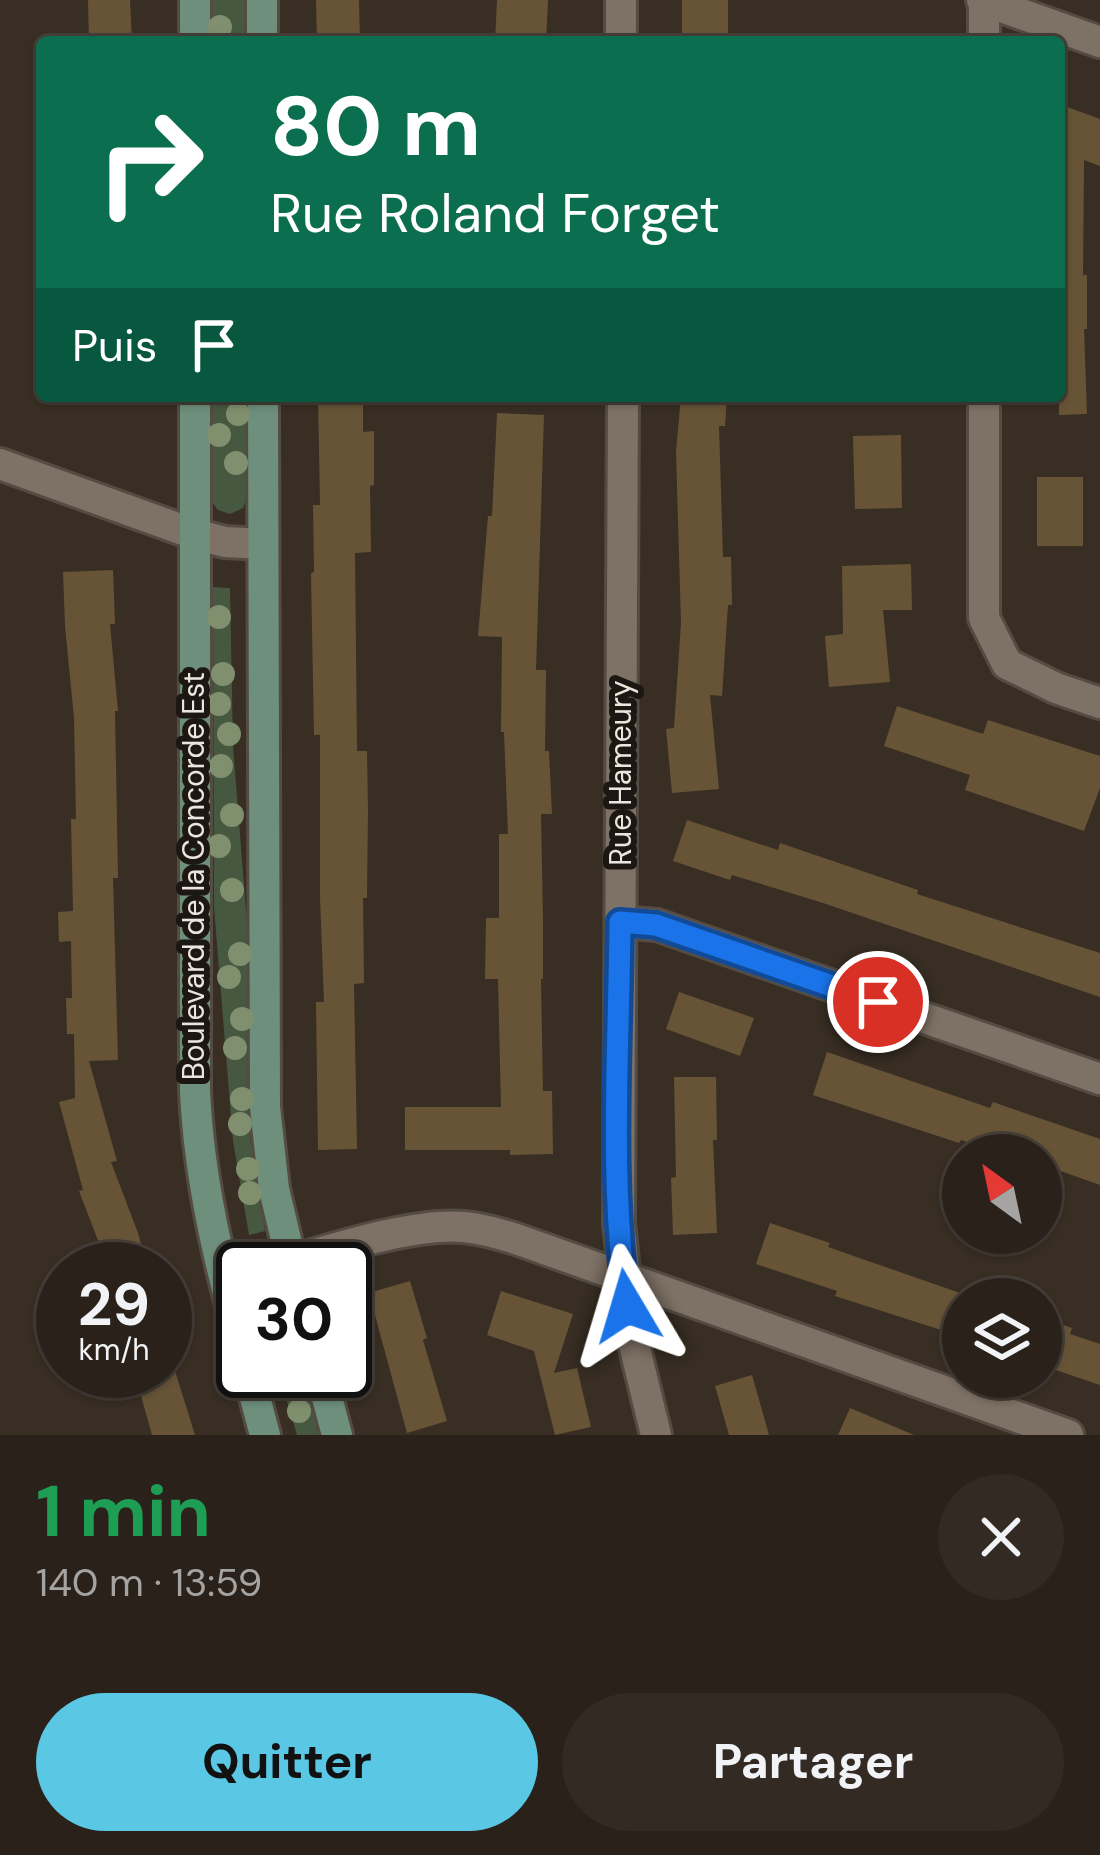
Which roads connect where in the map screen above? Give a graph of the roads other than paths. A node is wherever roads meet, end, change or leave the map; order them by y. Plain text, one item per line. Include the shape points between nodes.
1 (195, 0) edge
2 (262, 0) edge
3 (621, 0) edge
4 (983, 0) edge
5 (195, 36) edge
6 (262, 36) edge
7 (621, 36) edge
8 (984, 36) edge
9 (1100, 42) edge
10 (194, 402) edge
11 (263, 402) edge
12 (623, 402) edge
13 (984, 402) edge
14 (0, 464) edge
15 (194, 534) junction
16 (263, 544) junction
17 (1100, 703) edge
18 (620, 922) junction
19 (1100, 1079) edge
20 (222, 1242) edge
21 (279, 1242) edge
22 (372, 1242) edge
23 (623, 1278) junction
24 (255, 1398) edge
25 (327, 1398) edge
26 (265, 1435) edge
27 (337, 1435) edge
28 (656, 1435) edge
29 (1068, 1435) edge

1 - 5 street
2 - 6 street
3 - 7 street
4 - 8 street
4 - 9 street
10 - 15 street, Boulevard de la Concorde Est
11 - 16 street
12 - 18 street, Rue Hameury
13 - 17 street via 984,618 1007,664
14 - 15 street
15 - 16 street
15 - 20 street, Boulevard de la Concorde Est via 195,1091 202,1177
16 - 21 street via 266,1107
18 - 19 street via 656,925
18 - 23 street, Rue Hameury
22 - 23 street via 461,1226
23 - 28 street, Rue Hameury
23 - 29 street
24 - 26 street
25 - 27 street

